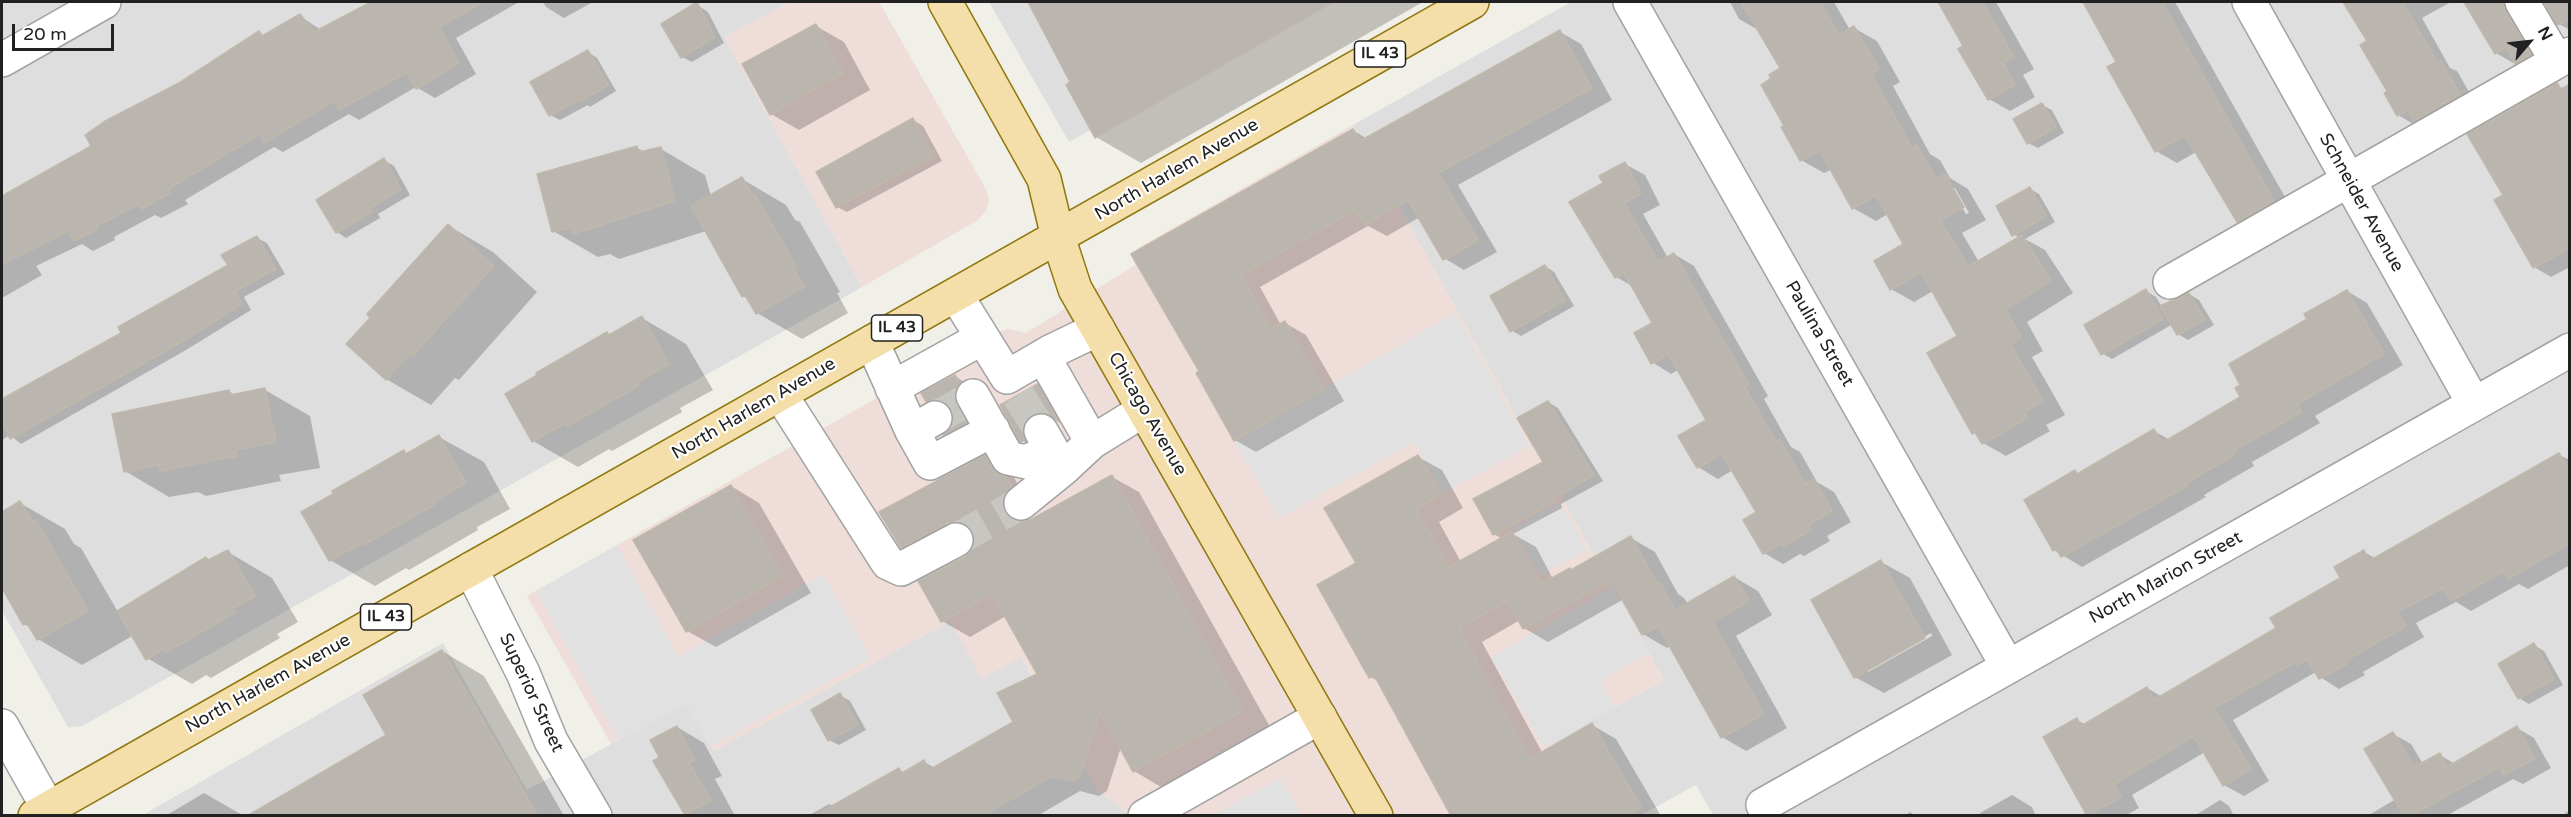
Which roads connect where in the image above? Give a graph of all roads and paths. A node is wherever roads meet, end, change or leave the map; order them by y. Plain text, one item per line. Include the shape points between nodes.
1 (104, 2) edge
2 (945, 2) edge
3 (1472, 2) edge
4 (1630, 2) edge
5 (2248, 2) edge
6 (2522, 2) edge
7 (2563, 58) edge
8 (2, 60) edge
9 (2349, 180) junction
10 (1058, 237) junction
11 (2170, 282) dead end
12 (956, 295) junction
13 (1098, 329) junction
14 (982, 338) junction
15 (872, 342) junction
16 (2570, 350) edge
17 (1043, 356) junction
18 (1012, 386) junction
19 (892, 388) junction
20 (780, 394) junction
21 (2474, 404) junction
22 (1144, 410) junction
23 (993, 430) junction
24 (1092, 442) junction
25 (1052, 450) junction
26 (1021, 503) tunnel mouth
27 (956, 540) tunnel mouth
28 (471, 569) junction
29 (2008, 667) junction
30 (1320, 717) junction
31 (2, 726) edge
32 (1763, 805) dead end
33 (41, 812) edge
34 (588, 813) edge
35 (1145, 816) edge
36 (1376, 816) edge

1 - 8 street
2 - 10 main road, Chicago Avenue via 1044,179
3 - 10 main road, North Harlem Avenue / IL 43
4 - 29 street, Paulina Street
5 - 9 street, Schneider Avenue
6 - 7 street
7 - 9 street
9 - 11 street
9 - 21 street, Schneider Avenue
10 - 12 main road, North Harlem Avenue / IL 43
10 - 13 main road, Chicago Avenue via 1075,289
12 - 14 street
12 - 15 main road, North Harlem Avenue / IL 43
13 - 17 street
13 - 22 main road, Chicago Avenue
14 - 18 street
14 - 19 street
15 - 19 street
15 - 20 main road, North Harlem Avenue / IL 43
16 - 21 street, North Marion Street
17 - 18 street
17 - 24 street
18 - 23 street via 970,398
19 - 23 street via 923,425 930,463
20 - 27 street via 888,563 902,569
20 - 28 main road, North Harlem Avenue / IL 43
21 - 29 street, North Marion Street
22 - 24 street
22 - 30 main road, Chicago Avenue
23 - 25 street via 1008,458 1026,462
24 - 25 street
25 - 26 street
28 - 33 main road, North Harlem Avenue / IL 43
28 - 34 street, Superior Street
29 - 32 street, North Marion Street
30 - 35 street
30 - 36 main road, Chicago Avenue
31 - 33 street

